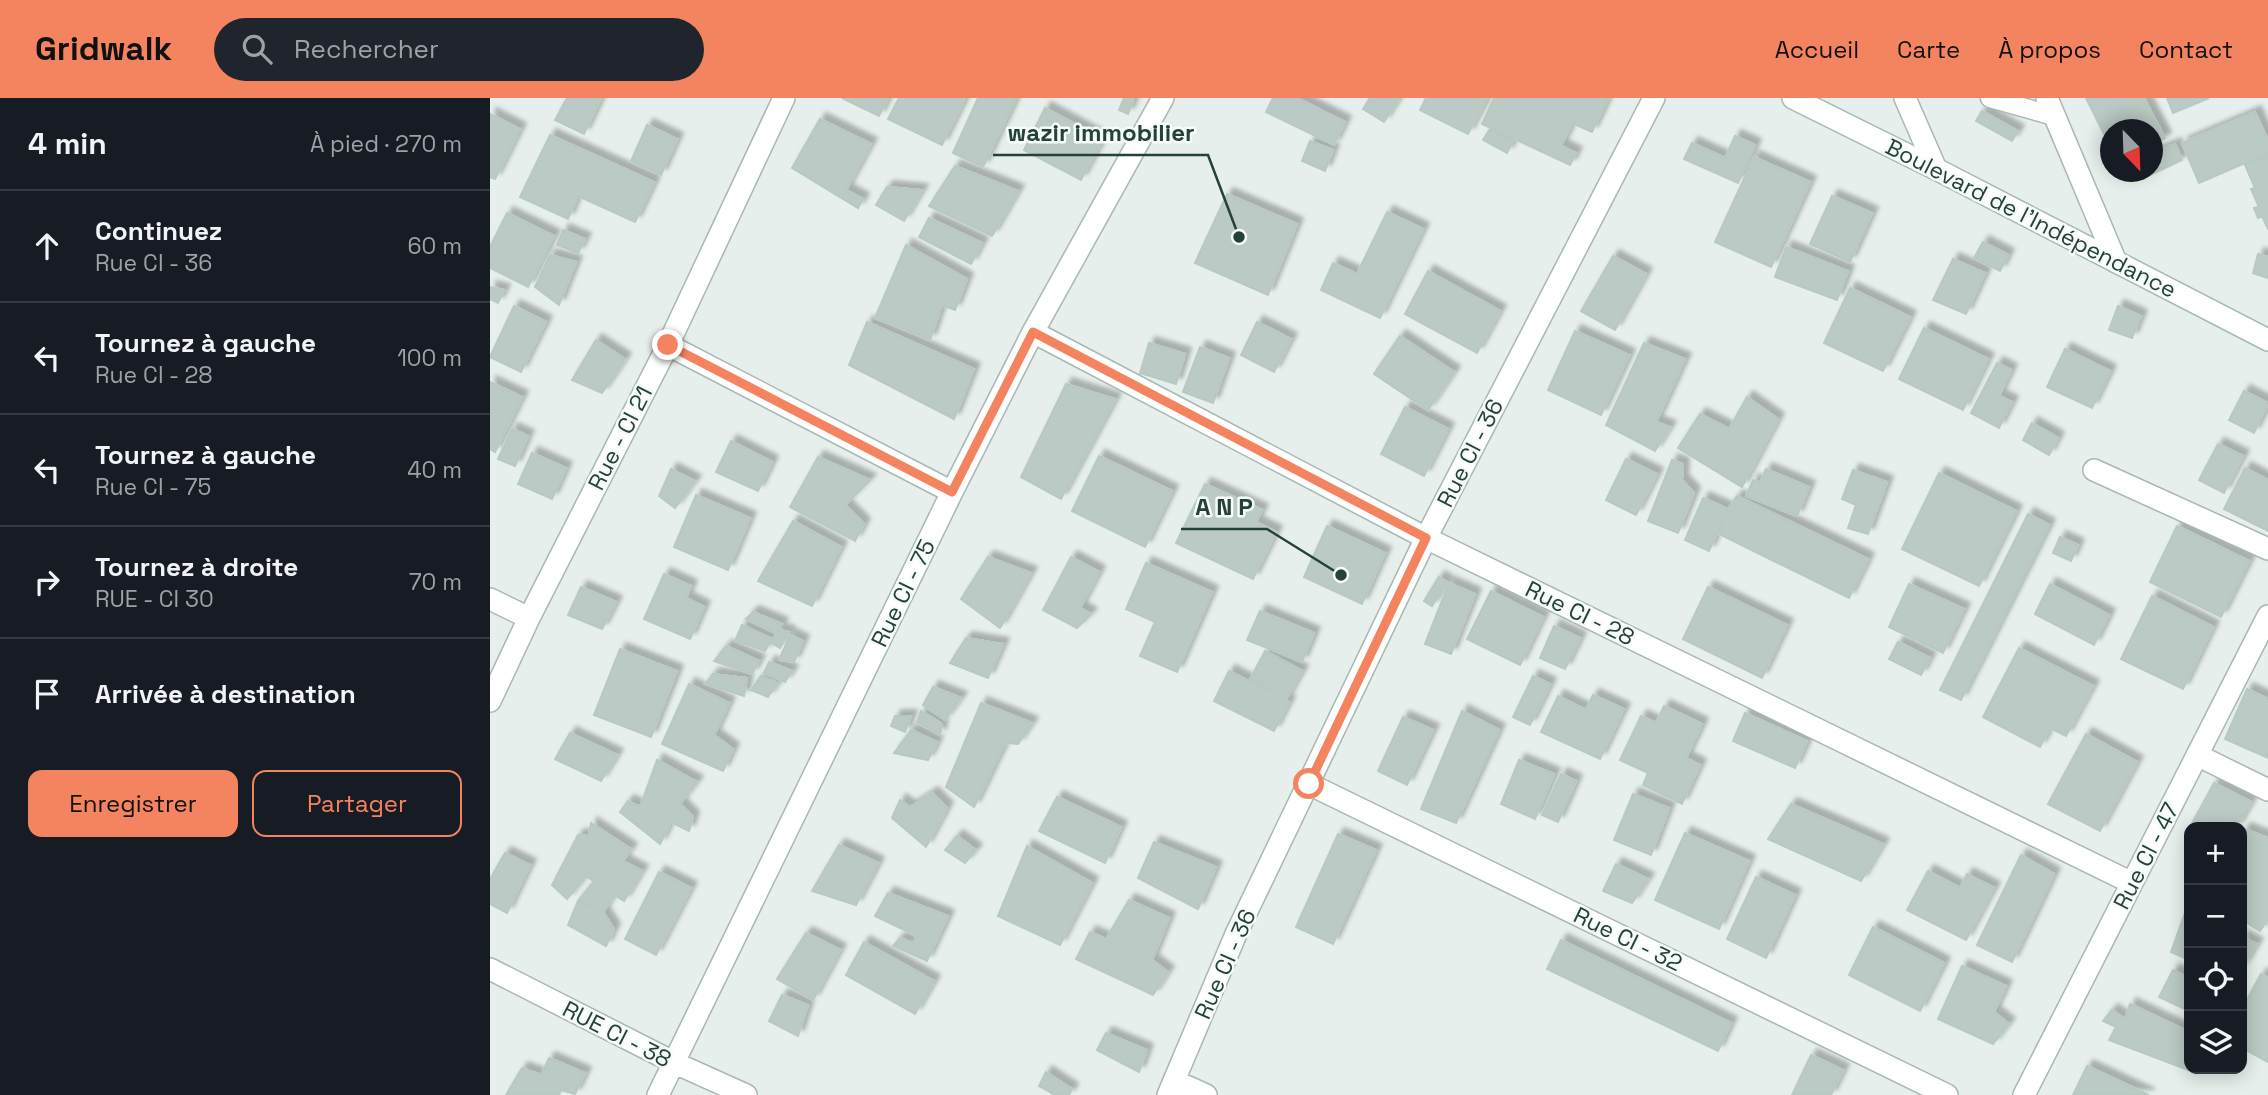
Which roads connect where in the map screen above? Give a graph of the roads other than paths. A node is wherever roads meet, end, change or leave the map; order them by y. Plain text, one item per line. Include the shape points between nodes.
1 (784, 98) edge
2 (1163, 98) edge
3 (1654, 98) edge
4 (1793, 98) edge
5 (1905, 98) edge
6 (1990, 98) edge
7 (2050, 107) edge
8 (1936, 169) junction
9 (2116, 262) junction
10 (1033, 332) junction
11 (2268, 340) edge
12 (668, 345) junction
13 (2094, 470) dead end
14 (952, 492) junction
15 (1426, 538) junction
16 (2268, 549) edge
17 (490, 599) edge
18 (2268, 616) edge
19 (528, 618) junction
20 (490, 701) edge
21 (2197, 755) junction
22 (1309, 784) junction
23 (2268, 790) edge
24 (2132, 883) junction
25 (490, 969) edge
26 (675, 1063) junction
27 (1171, 1088) edge
28 (2034, 1092) edge
29 (658, 1095) edge
30 (746, 1095) edge
31 (1206, 1095) edge
32 (1947, 1095) edge

1 - 12 street, Rue - CI 21
2 - 10 street, Rue CI - 75
3 - 15 street, Rue CI - 36
4 - 8 street, Boulevard de l'Indépendance
5 - 8 street
6 - 7 lane
7 - 9 street
8 - 9 street, Boulevard de l'Indépendance
9 - 11 street, Boulevard de l'Indépendance
10 - 14 street, Rue CI - 75
10 - 15 street, Rue CI - 28
12 - 14 street
12 - 19 street, Rue - CI 21
13 - 16 street
14 - 26 street, Rue CI - 75
15 - 22 street, Rue CI - 36
15 - 24 street, Rue CI - 28
17 - 19 street
18 - 21 street, Rue CI - 47
19 - 20 street, Rue - CI 21
21 - 23 street
21 - 24 street, Rue CI - 47
22 - 27 street, Rue CI - 36 via 1236,934
22 - 32 street, Rue CI - 32
24 - 28 street, Rue CI - 47
25 - 26 street, RUE CI - 38
26 - 29 street, Rue CI - 75
26 - 30 street, RUE CI - 38
27 - 31 street, Rue CI - 36

